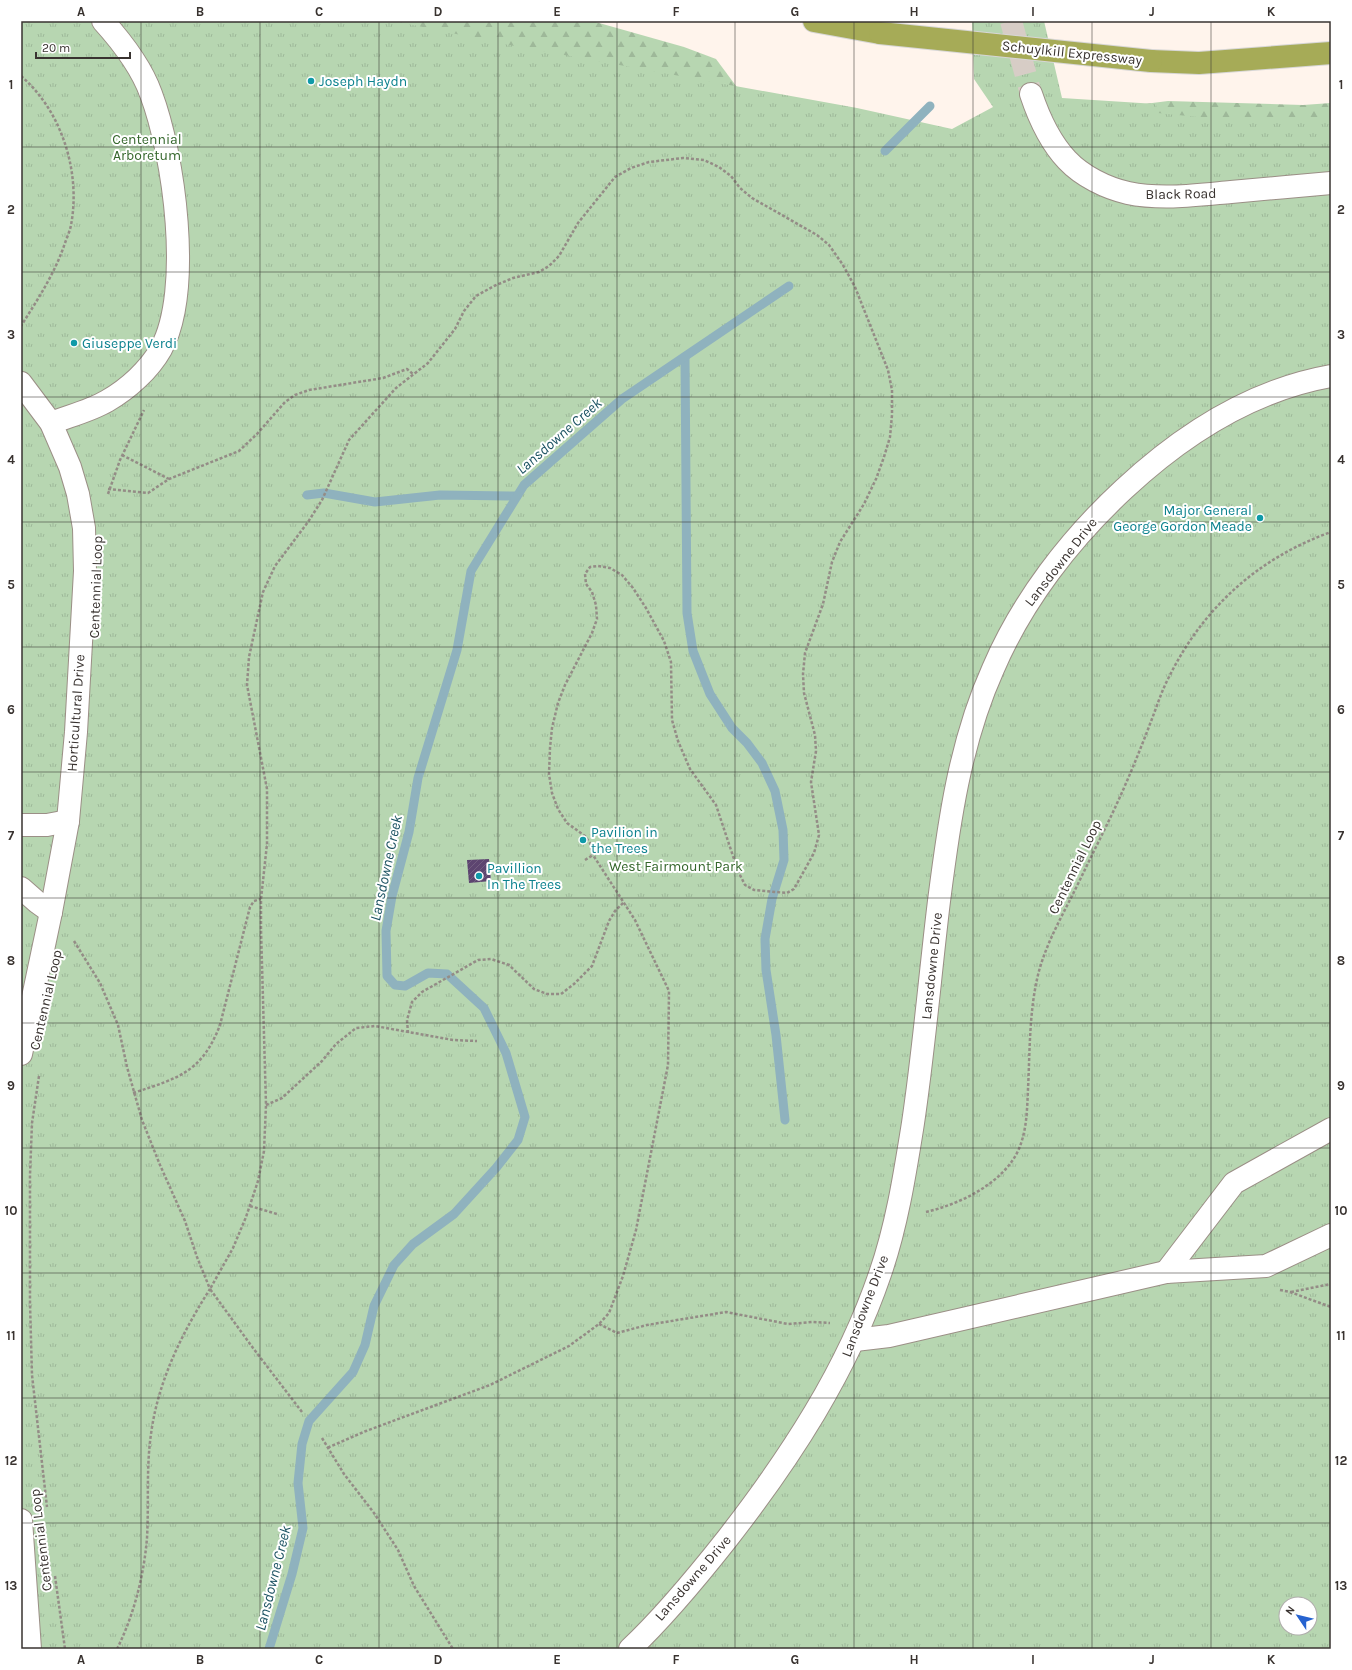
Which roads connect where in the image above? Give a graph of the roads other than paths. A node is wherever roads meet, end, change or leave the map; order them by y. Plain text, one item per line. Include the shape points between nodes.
1 (103, 21) edge
2 (814, 21) edge
3 (1331, 53) edge
4 (1031, 94) tunnel mouth
5 (1331, 183) edge
6 (1331, 376) edge
7 (21, 383) edge
8 (51, 423) junction
9 (68, 821) junction
10 (21, 826) edge
11 (21, 888) edge
12 (51, 912) junction
13 (21, 1054) edge
14 (1331, 1129) edge
15 (1331, 1235) edge
16 (1166, 1272) junction
17 (858, 1333) junction
18 (21, 1520) edge
19 (30, 1649) edge
20 (630, 1649) edge

1 - 8 street via 138,66 151,93 163,133 172,179 177,227 176,290 171,324 161,348 148,367 132,383 107,401
2 - 3 highway, Schuylkill Expressway, bridge via 880,33 1151,61 1199,63
4 - 5 street, Black Road via 1043,126 1068,161 1089,177 1128,193 1155,196 1201,195
6 - 17 street, Lansdowne Drive via 1284,387 1248,402 1168,452 1136,478 1064,555 1023,611 993,668 968,736 959,774 942,877 920,1080 896,1217 881,1272
7 - 8 street, Horticultural Drive
8 - 9 street, Horticultural Drive via 70,467 84,528 85,571
9 - 10 street
9 - 12 street, Horticultural Drive
11 - 12 street
12 - 13 street, Horticultural Drive
14 - 16 street via 1234,1183
15 - 16 street via 1266,1266
16 - 17 street via 889,1336
17 - 20 street, Lansdowne Drive via 798,1441 751,1508 701,1572
18 - 19 street

